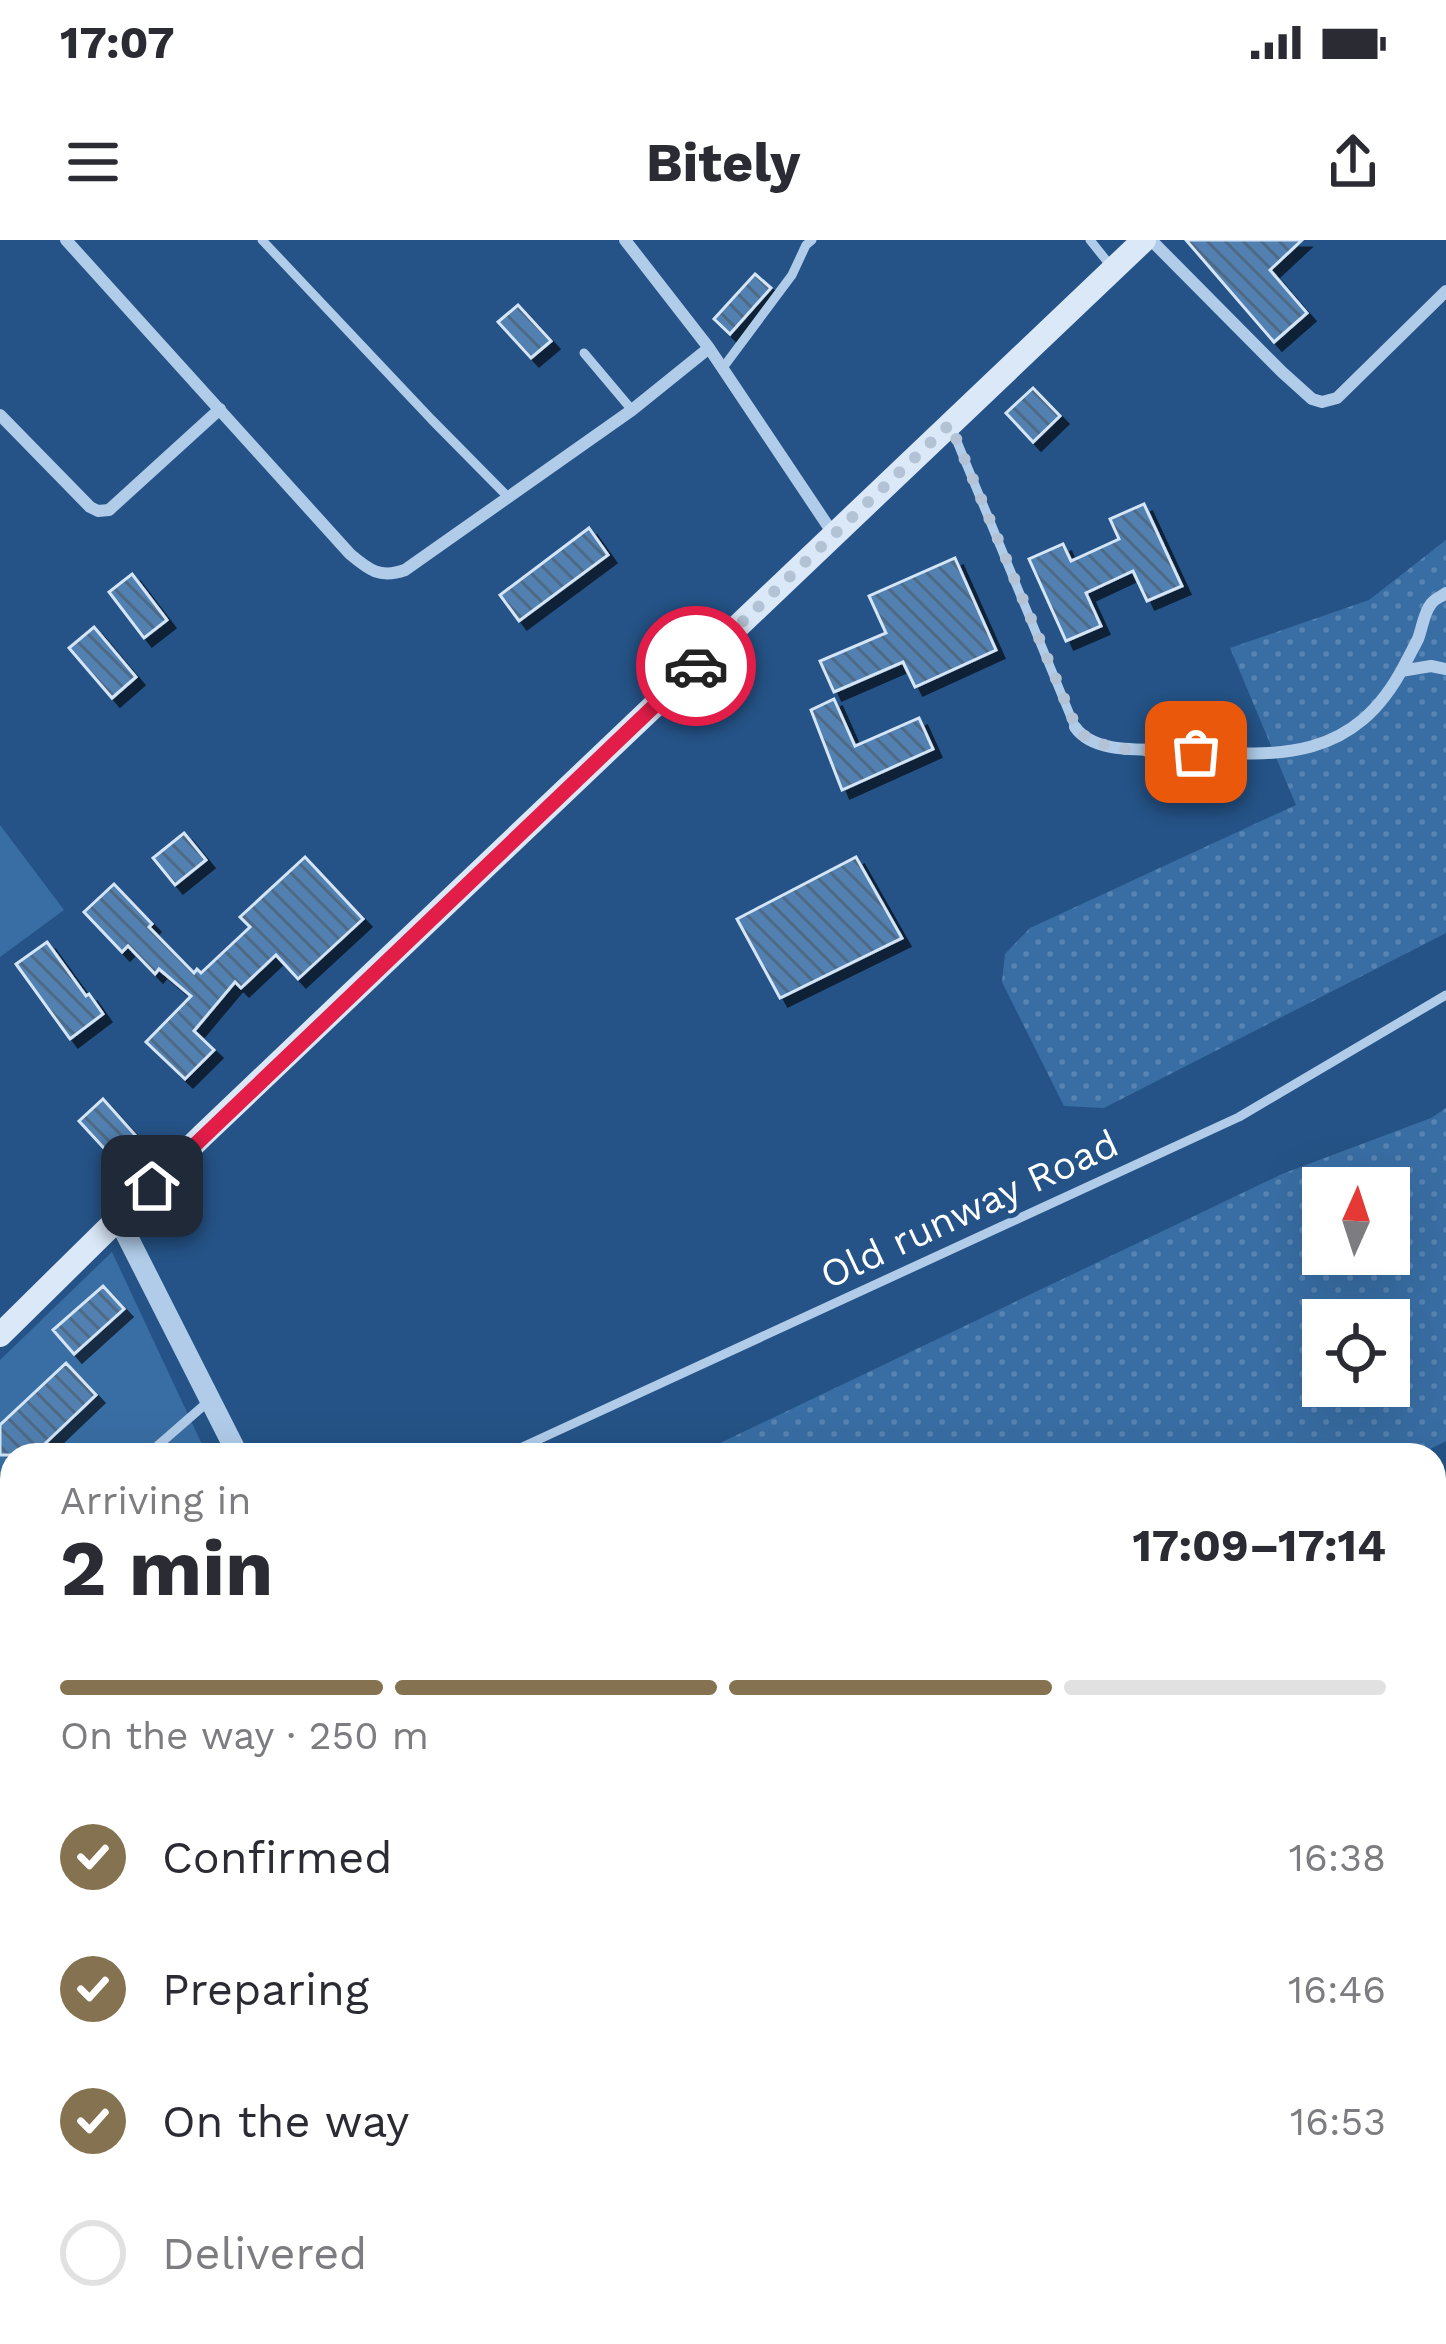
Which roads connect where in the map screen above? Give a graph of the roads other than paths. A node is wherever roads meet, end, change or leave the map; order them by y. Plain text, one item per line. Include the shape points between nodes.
1 (66, 240) edge
2 (262, 240) edge
3 (625, 240) edge
4 (812, 240) edge
5 (1090, 240) edge
6 (1148, 240) edge
7 (1113, 269) junction
8 (1446, 291) edge
9 (709, 348) junction
10 (584, 353) dead end
11 (722, 369) junction
12 (220, 410) junction
13 (632, 410) junction
14 (0, 415) edge
15 (950, 424) junction
16 (509, 498) junction
17 (834, 535) junction
18 (1446, 593) edge
19 (1446, 669) edge
20 (1401, 671) junction
21 (1076, 727) joint
22 (1446, 995) edge
23 (118, 1220) junction
24 (0, 1335) edge
25 (210, 1400) junction
26 (161, 1443) edge
27 (232, 1443) edge
28 (532, 1443) edge

1 - 12 street
2 - 16 lane
3 - 9 street
4 - 11 lane
5 - 7 lane
6 - 7 main road
6 - 8 street via 1322,402 1336,398
7 - 15 main road
9 - 11 street
9 - 13 street
10 - 13 lane
11 - 17 street
12 - 14 street via 109,510 98,511
12 - 16 street via 350,554 382,575 405,570
13 - 16 street
15 - 17 main road
15 - 21 lane
17 - 23 main road
18 - 20 street via 1431,604
19 - 20 street
20 - 21 street via 1378,706 1312,749 1109,747 1083,739
22 - 28 lane, Old runway Road via 1239,1117
23 - 24 main road
23 - 25 street
25 - 26 lane
25 - 27 street

